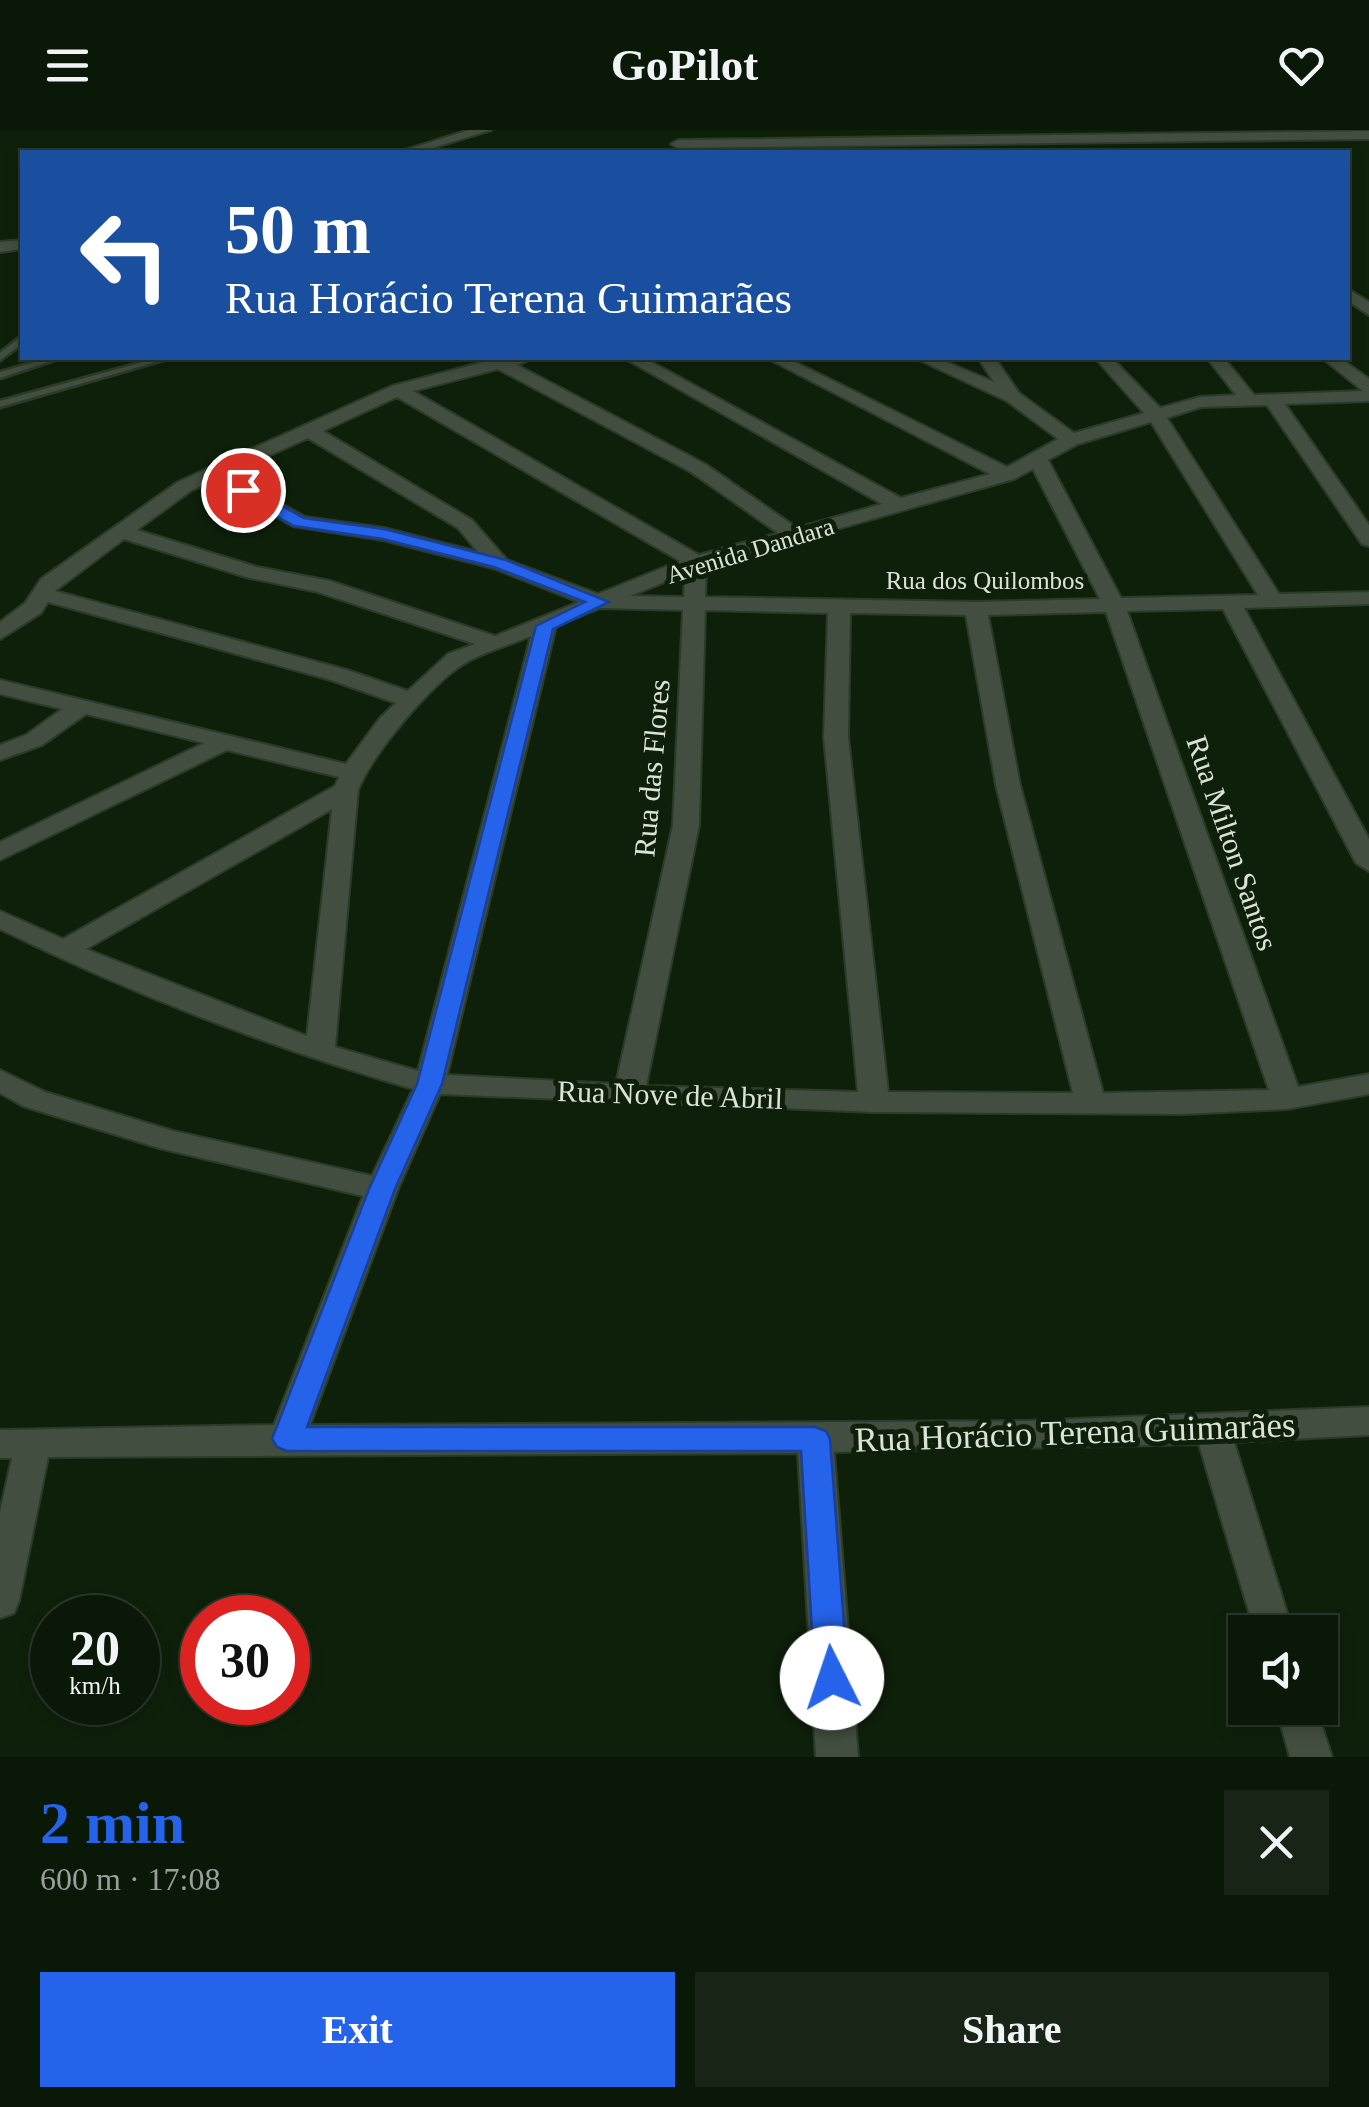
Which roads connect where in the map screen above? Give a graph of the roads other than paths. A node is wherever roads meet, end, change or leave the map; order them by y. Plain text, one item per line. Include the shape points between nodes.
1 (484, 130) edge
2 (1369, 135) edge
3 (889, 142) edge
4 (678, 148) edge
5 (413, 150) edge
6 (20, 342) edge
7 (0, 357) edge
8 (51, 360) edge
9 (159, 360) edge
10 (516, 360) edge
11 (636, 360) edge
12 (779, 360) edge
13 (928, 360) edge
14 (988, 360) edge
15 (1104, 360) edge
16 (1217, 360) edge
17 (1332, 360) edge
18 (500, 363) junction
19 (0, 375) edge
20 (398, 390) junction
21 (1366, 393) edge
22 (1013, 398) junction
23 (1249, 400) junction
24 (1274, 400) junction
25 (0, 404) edge
26 (1156, 413) junction
27 (308, 430) junction
28 (1071, 440) junction
29 (1038, 460) junction
30 (215, 474) junction
31 (1008, 475) junction
32 (900, 506) junction
33 (122, 532) junction
34 (794, 535) junction
35 (1369, 540) edge
36 (696, 562) junction
37 (500, 564) junction
38 (42, 594) junction
39 (1369, 599) edge
40 (1272, 600) junction
41 (600, 602) junction
42 (1230, 602) junction
43 (695, 604) junction
44 (840, 607) junction
45 (1115, 607) junction
46 (976, 610) junction
47 (545, 626) junction
48 (0, 632) edge
49 (495, 643) junction
50 (0, 687) edge
51 (410, 700) junction
52 (78, 708) junction
53 (225, 742) junction
54 (0, 753) edge
55 (349, 781) junction
56 (0, 852) edge
57 (1369, 863) edge
58 (0, 920) edge
59 (64, 950) junction
60 (320, 1052) junction
61 (0, 1080) edge
62 (430, 1084) junction
63 (1369, 1084) edge
64 (630, 1095) junction
65 (1287, 1100) junction
66 (874, 1102) junction
67 (1090, 1102) junction
68 (382, 1189) junction
69 (1369, 1421) edge
70 (1214, 1432) junction
71 (287, 1439) junction
72 (815, 1439) junction
73 (16, 1444) edge
74 (0, 1601) edge
75 (1269, 1615) edge
76 (1301, 1725) edge
77 (838, 1757) edge
78 (1311, 1757) edge

1 - 5 street
2 - 3 street
3 - 4 street
6 - 7 lane
8 - 19 lane
9 - 25 lane
10 - 18 street
11 - 32 street
12 - 31 street
13 - 22 street
14 - 22 street
15 - 26 street
16 - 23 street
17 - 21 street
18 - 20 street
18 - 34 street via 698,468
20 - 27 street
20 - 36 street
21 - 24 street, Avenida Dandara
22 - 28 street
23 - 24 street, Avenida Dandara
23 - 26 street, Avenida Dandara
24 - 35 street
26 - 28 street, Avenida Dandara
26 - 40 street
27 - 30 street
27 - 37 street via 465,524
28 - 29 street, Avenida Dandara
29 - 31 street, Avenida Dandara
29 - 45 street, Rua Milton Santos
30 - 33 street via 185,486
30 - 37 street via 300,522 384,534
31 - 32 street, Avenida Dandara
32 - 34 street, Avenida Dandara
33 - 38 street
33 - 49 street via 322,586
34 - 36 street, Avenida Dandara
36 - 41 street, Avenida Dandara
36 - 43 street, Rua das Flores
37 - 41 street
38 - 48 street
38 - 51 street
39 - 40 street, Rua dos Quilombos
40 - 42 street, Rua dos Quilombos
41 - 43 street, Rua dos Quilombos
41 - 47 street, Avenida Dandara
42 - 45 street, Rua dos Quilombos
42 - 57 street
43 - 44 street, Rua dos Quilombos
43 - 64 street, Rua das Flores via 686,825
44 - 46 street, Rua dos Quilombos
44 - 66 street via 836,737
45 - 46 street, Rua dos Quilombos
45 - 65 street, Rua Milton Santos
46 - 67 street via 1008,785
47 - 49 street, Avenida Dandara
47 - 62 street
49 - 51 street, Avenida Dandara via 456,659
50 - 52 street
51 - 55 street, Avenida Dandara
52 - 53 street
52 - 54 street via 34,740
53 - 55 street
53 - 56 street
55 - 59 street
55 - 60 street, Avenida Dandara
58 - 59 street, Rua Nove de Abril
59 - 60 street, Rua Nove de Abril
60 - 62 street, Rua Nove de Abril
61 - 68 street via 34,1099 170,1140
62 - 64 street, Rua Nove de Abril
62 - 68 street
63 - 65 street, Rua Nove de Abril
64 - 66 street, Rua Nove de Abril
65 - 67 street, Rua Nove de Abril
66 - 67 street, Rua Nove de Abril
68 - 71 street
69 - 70 street, Rua Horácio Terena Guimarães
70 - 72 street, Rua Horácio Terena Guimarães
70 - 75 street
71 - 72 street, Rua Horácio Terena Guimarães
71 - 73 street, Rua Horácio Terena Guimarães
72 - 77 street
73 - 74 street
76 - 78 street

